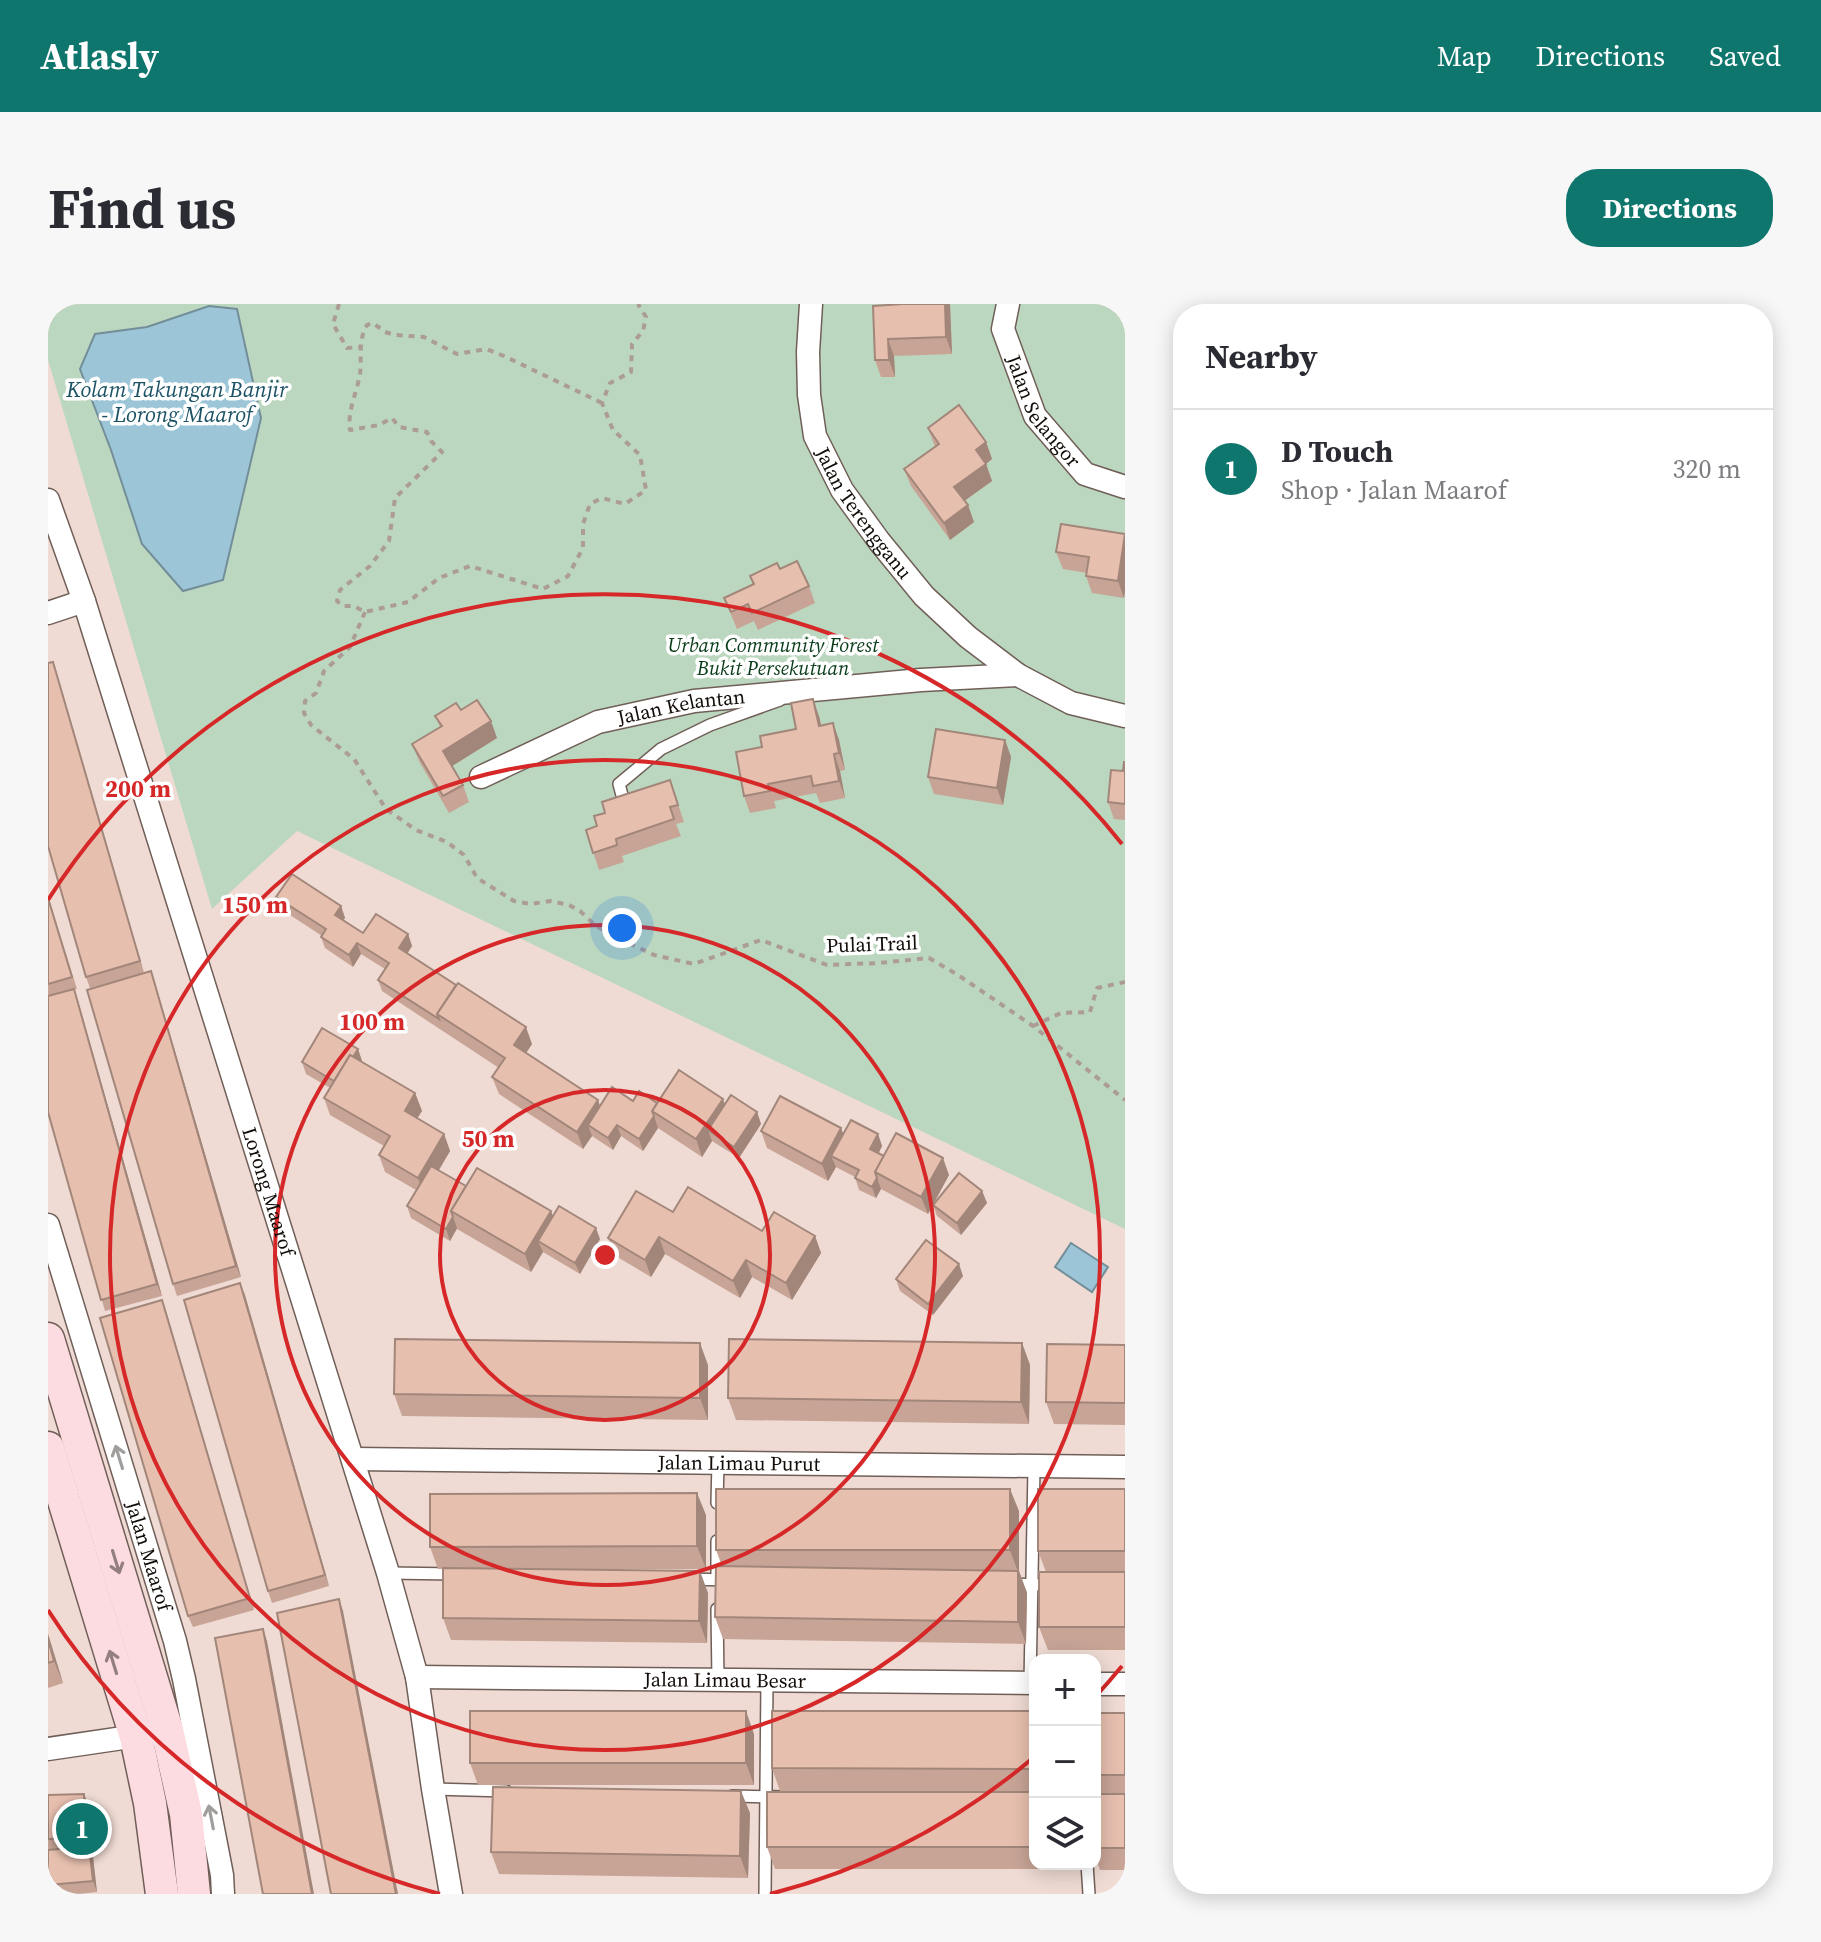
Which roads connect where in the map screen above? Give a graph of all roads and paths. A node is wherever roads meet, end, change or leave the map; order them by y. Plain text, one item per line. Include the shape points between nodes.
1 (339, 304) edge
2 (638, 304) edge
3 (811, 304) edge
4 (1008, 304) edge
5 (361, 347) junction
6 (602, 403) junction
7 (1125, 487) edge
8 (48, 500) edge
9 (84, 601) junction
10 (365, 612) junction
11 (48, 613) edge
12 (1018, 675) junction
13 (811, 690) junction
14 (1125, 716) edge
15 (481, 777) dead end
16 (623, 799) edge
17 (1125, 982) edge
18 (1033, 1026) junction
19 (1125, 1100) edge
20 (48, 1225) edge
21 (48, 1339) edge
22 (48, 1448) edge
23 (353, 1459) junction
24 (718, 1463) junction
25 (1034, 1467) junction
26 (1125, 1467) edge
27 (717, 1521) edge
28 (717, 1536) edge
29 (388, 1573) junction
30 (466, 1574) edge
31 (670, 1579) edge
32 (717, 1580) junction
33 (732, 1580) edge
34 (1000, 1584) edge
35 (1032, 1585) junction
36 (1063, 1585) edge
37 (1032, 1654) edge
38 (417, 1677) junction
39 (718, 1680) junction
40 (767, 1680) junction
41 (1029, 1683) edge
42 (1101, 1684) edge
43 (1125, 1684) edge
44 (151, 1733) junction
45 (48, 1749) edge
46 (433, 1789) junction
47 (512, 1791) edge
48 (718, 1796) edge
49 (765, 1797) junction
50 (797, 1797) edge
51 (1087, 1870) edge
52 (162, 1894) edge
53 (194, 1894) edge
54 (223, 1894) edge
55 (451, 1894) edge
56 (765, 1894) edge
57 (1089, 1894) edge

1 - 5 path via 333,324 347,348
2 - 6 path via 646,317 632,344 631,372 610,383
3 - 12 street, Jalan Terengganu via 809,395 815,436 842,490 924,596
4 - 7 street, Jalan Selangor via 1003,329 1035,416 1085,474
5 - 6 path via 361,334 373,323 395,335 424,337 457,354 486,349
5 - 10 path via 350,430 392,418 399,427 427,432 442,452 395,498 389,541 370,566 340,590 337,601
6 - 10 path via 613,430 640,455 646,490 625,504 602,498 590,504 583,548 568,576 543,589 470,566 439,578 408,602
8 - 9 street, Lorong Maarof
9 - 11 street
9 - 23 street, Lorong Maarof
10 - 18 path, Pulai Trail via 350,647 324,671 316,693 305,701 304,713 311,725 354,759 386,809 416,830 447,842 464,855 477,878 514,901 569,905 596,926 654,955 694,964 761,940 827,965 929,958
12 - 13 street, Jalan Kelantan
12 - 14 street via 1071,703
13 - 15 street, Jalan Kelantan via 694,701 598,722
13 - 16 lane via 710,725 661,749 619,784
17 - 18 path via 1097,988 1090,1012 1061,1013
18 - 19 path, Pulai Trail
54 -> 20 street, Jalan Maarof via 175,1641
21 -> 44 main road, Jalan Maarof
44 -> 22 main road, Jalan Maarof
23 - 24 street, Jalan Limau Purut
23 - 29 street, Lorong Maarof
24 - 25 street, Jalan Limau Purut
24 - 27 lane
25 - 26 street, Jalan Limau Purut
25 - 35 lane
28 - 32 lane
29 - 30 lane
29 - 38 street, Lorong Maarof
31 - 32 lane
32 - 33 lane
32 - 39 lane
34 - 35 lane
35 - 36 lane
35 - 37 lane
38 - 39 street, Jalan Limau Besar
38 - 46 street, Lorong Maarof
39 - 40 street, Jalan Limau Besar
40 - 41 street, Jalan Limau Besar
40 - 49 lane
42 - 43 street
44 - 45 street
44 - 52 main road, Jalan Maarof via 150,1803
44 - 53 main road, Jalan Maarof via 186,1814
46 - 47 lane
46 - 55 street, Lorong Maarof
48 - 49 lane
49 - 50 lane
49 - 56 lane
51 - 57 lane

